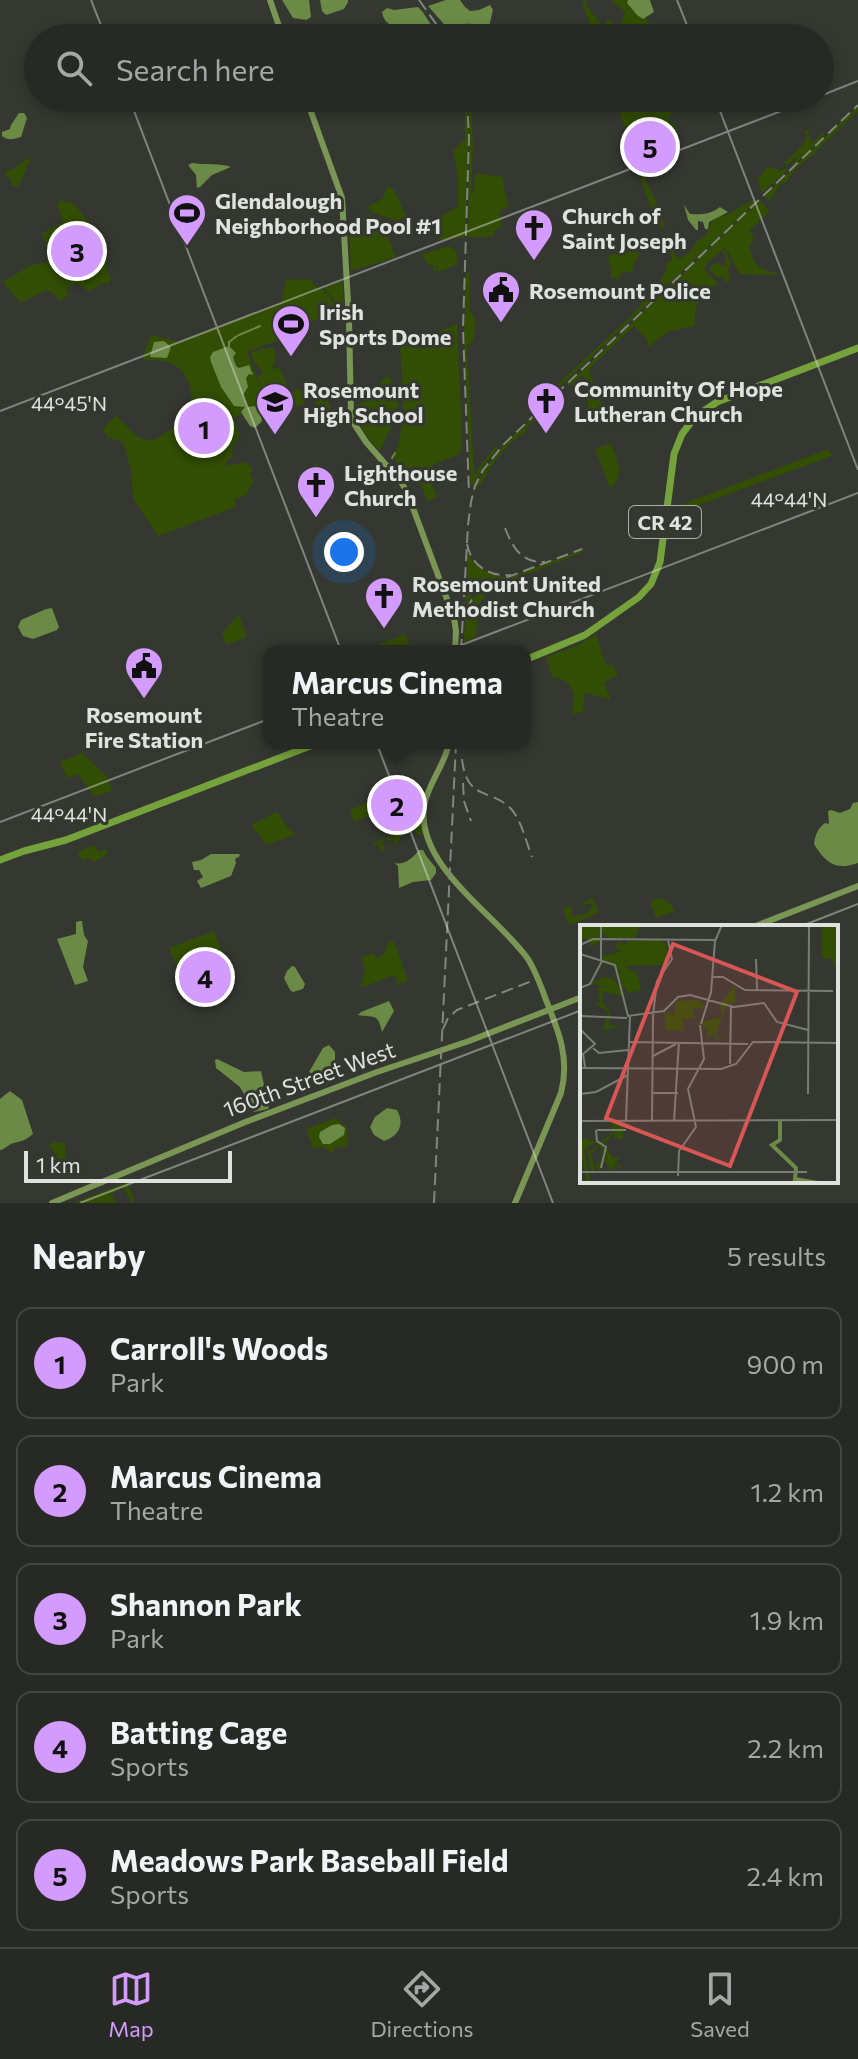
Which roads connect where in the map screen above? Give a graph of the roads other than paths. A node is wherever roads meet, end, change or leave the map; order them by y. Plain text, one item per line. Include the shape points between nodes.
1 (270, 0) edge
2 (278, 24) edge
3 (311, 112) edge
4 (858, 347) edge
5 (455, 645) edge
6 (531, 656) edge
7 (293, 749) edge
8 (303, 749) edge
9 (448, 749) edge
10 (267, 759) junction
11 (245, 772) junction
12 (0, 858) edge
13 (858, 886) edge
14 (758, 925) edge
15 (580, 1000) edge
16 (551, 1011) junction
17 (187, 1145) junction
18 (167, 1156) junction
19 (128, 1173) junction
20 (52, 1203) edge
21 (60, 1203) edge
22 (515, 1203) edge

1 - 2 main road
3 - 5 main road via 344,213 354,418 408,495 454,619
4 - 6 highway, CR 42 via 717,402 695,417 674,454 660,559 651,584 585,635
7 - 10 highway
8 - 11 highway
9 - 16 main road via 425,804 428,838 462,889 525,954
10 - 11 highway
10 - 12 highway
11 - 12 highway via 66,840
13 - 14 main road
15 - 16 main road, 160th Street West
16 - 17 main road, 160th Street West
16 - 18 main road, 160th Street West
16 - 22 main road via 563,1047 563,1085
17 - 18 main road
17 - 19 main road, 160th Street West
18 - 19 main road, 160th Street West
19 - 20 main road, 160th Street West
19 - 21 main road, 160th Street West

